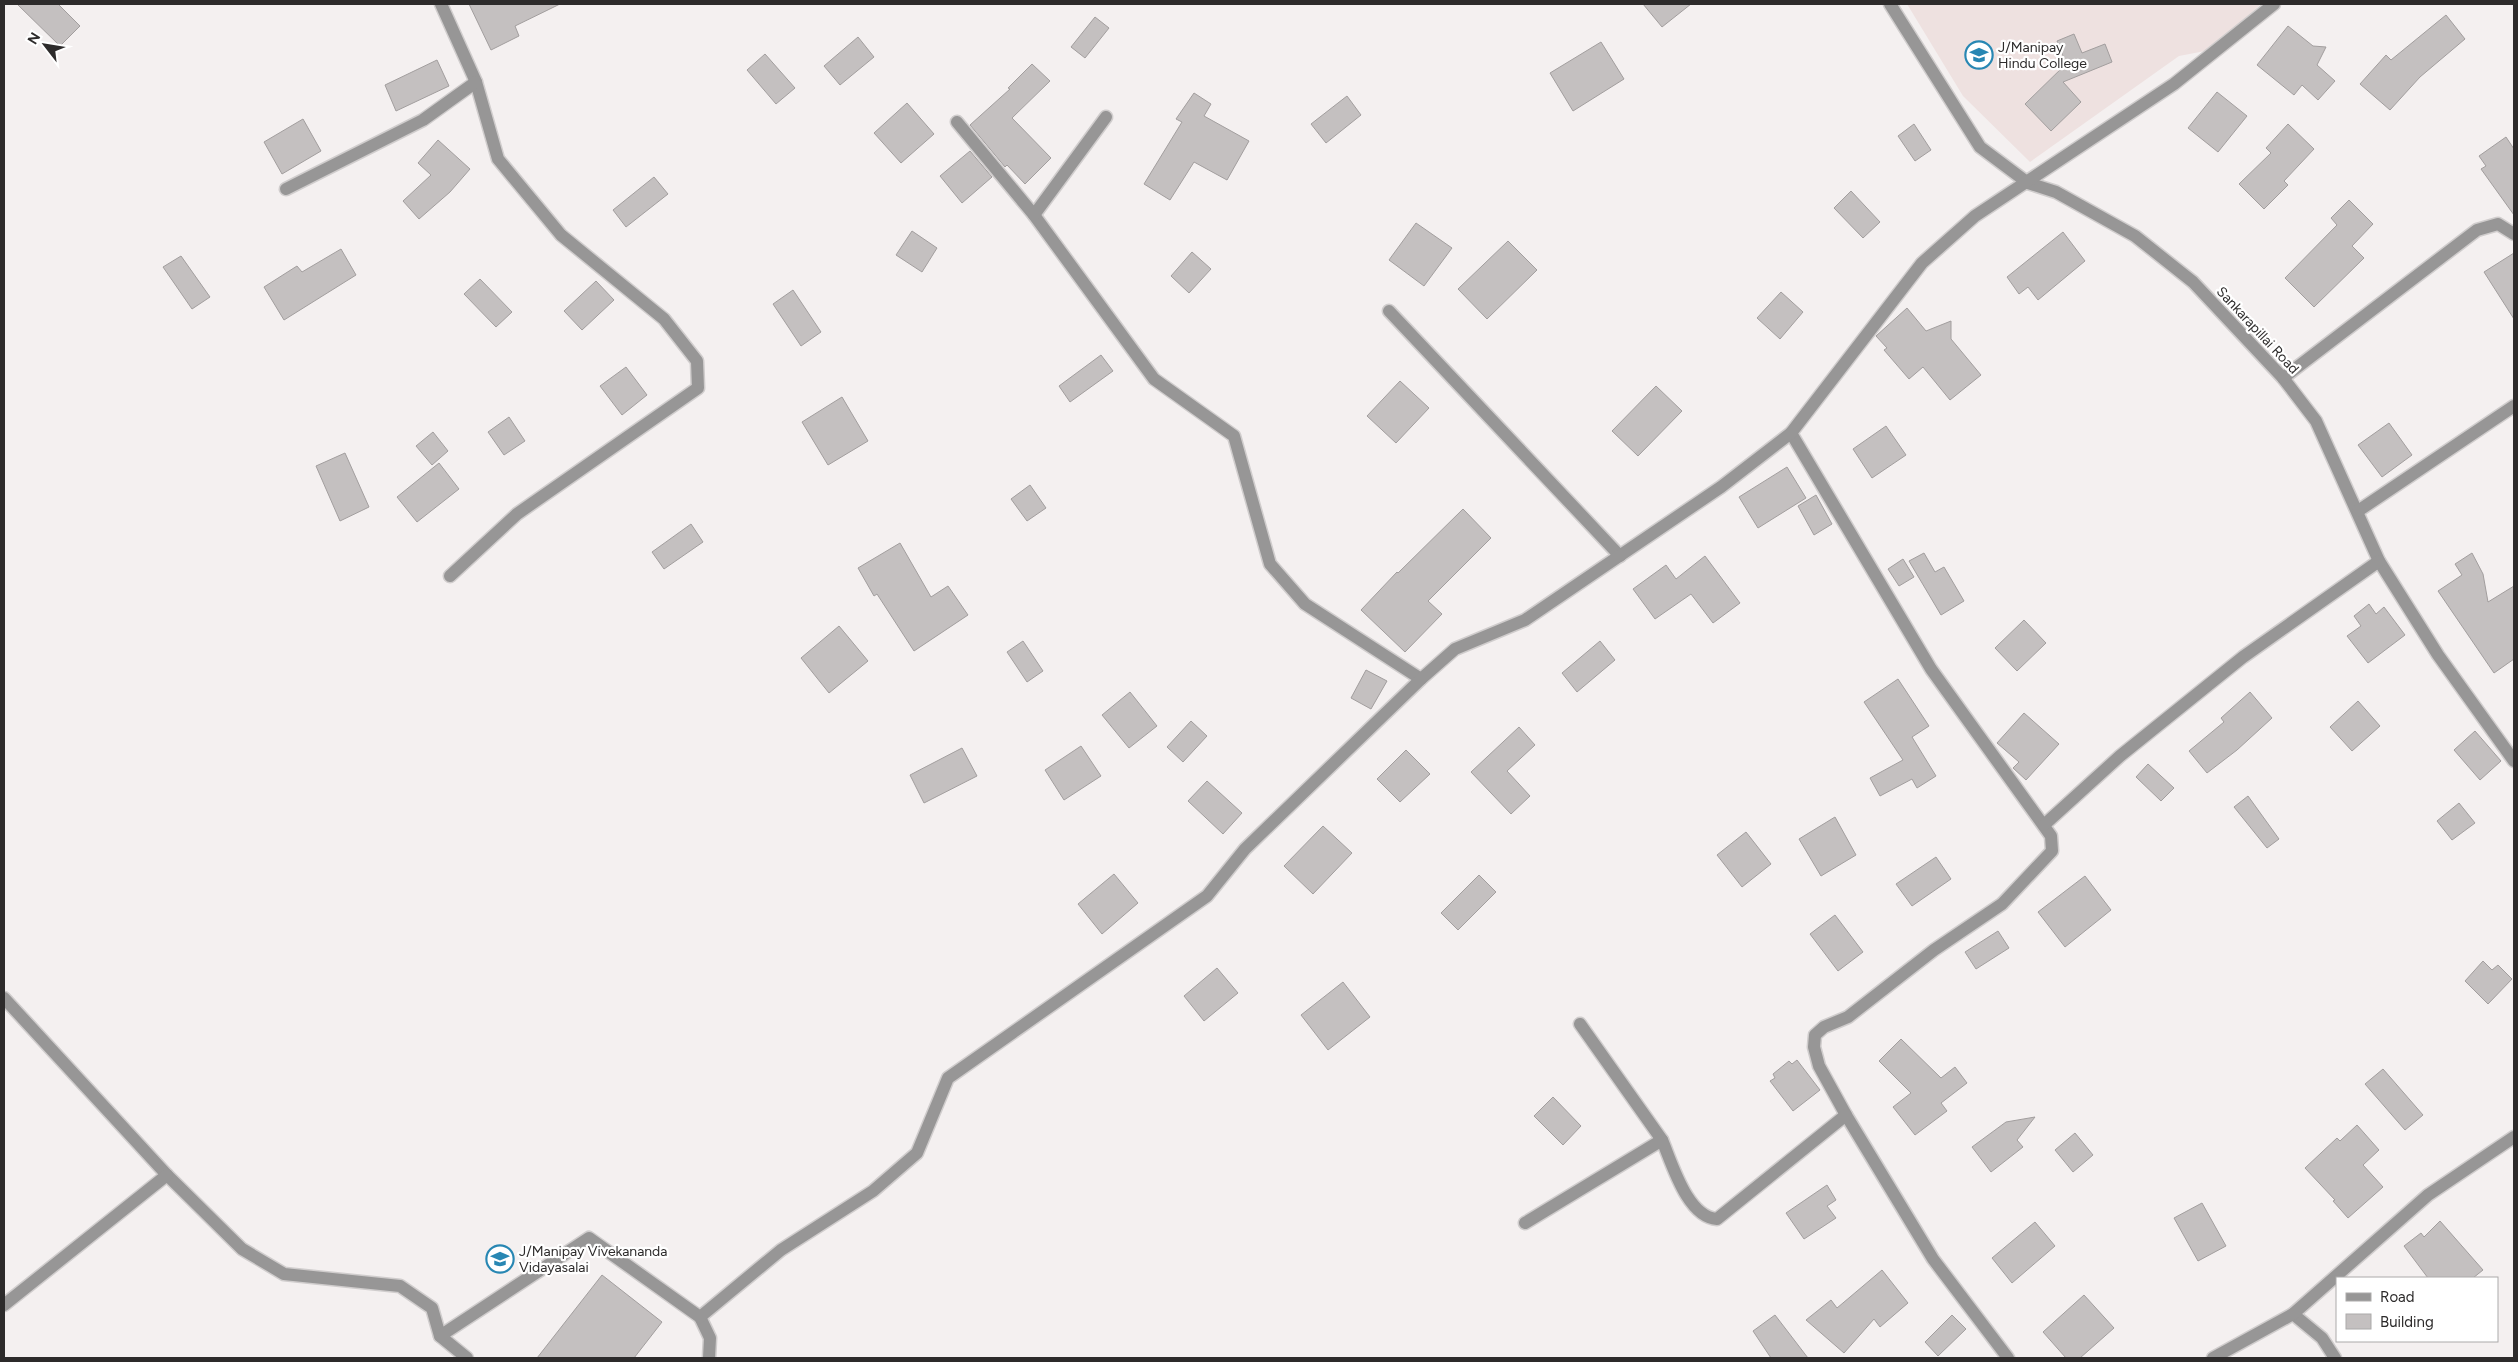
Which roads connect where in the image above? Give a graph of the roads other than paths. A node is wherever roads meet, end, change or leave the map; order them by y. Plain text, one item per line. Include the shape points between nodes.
1 (441, 4) edge
2 (1890, 4) edge
3 (2274, 4) edge
4 (476, 82) junction
5 (1106, 117) dead end
6 (957, 122) dead end
7 (2028, 182) junction
8 (286, 189) dead end
9 (1034, 215) junction
10 (2514, 234) edge
11 (1389, 311) dead end
12 (2283, 378) junction
13 (2514, 406) edge
14 (1791, 433) junction
15 (2358, 511) junction
16 (1620, 556) junction
17 (2379, 561) junction
18 (450, 576) dead end
19 (1421, 679) junction
20 (2514, 762) edge
21 (2044, 825) junction
22 (4, 998) edge
23 (1580, 1024) dead end
24 (1846, 1115) junction
25 (2514, 1137) edge
26 (1662, 1140) junction
27 (166, 1175) junction
28 (1525, 1223) dead end
29 (4, 1305) edge
30 (2293, 1314) junction
31 (700, 1317) junction
32 (440, 1336) junction
33 (467, 1358) edge
34 (709, 1358) edge
35 (2008, 1358) edge
36 (2213, 1358) edge
37 (2336, 1358) edge

1 - 4 street
2 - 7 street, Sankarapillai Road via 1980,147
3 - 7 street via 2174,84
4 - 8 street via 423,120
4 - 18 street via 498,159 561,235 664,319 697,361 698,388 517,514
5 - 9 street
6 - 9 street
7 - 12 street, Sankarapillai Road via 2056,192 2135,236 2193,282
7 - 14 street via 1975,216 1922,263
9 - 19 street via 1154,379 1234,436 1270,564 1305,604
10 - 12 street via 2498,224 2477,230
11 - 16 street
12 - 15 street, Sankarapillai Road via 2316,421
13 - 15 street
14 - 16 street via 1720,488
14 - 21 street via 1931,668
15 - 17 street, Sankarapillai Road
16 - 19 street via 1525,620 1455,649
17 - 20 street, Sankarapillai Road via 2438,655
17 - 21 street via 2243,657 2120,756
19 - 31 street via 1245,849 1207,896 948,1078 917,1153 873,1191 781,1250
21 - 24 street via 2051,836 2052,851 2002,904 1934,950 1848,1017 1824,1027 1815,1035 1814,1047 1819,1066
22 - 27 street
23 - 26 street
24 - 26 street via 1717,1219 1706,1217 1687,1196
24 - 35 street via 1933,1259
25 - 30 street via 2428,1195
26 - 28 street
27 - 29 street
27 - 32 street via 242,1249 284,1274 400,1286 432,1308
30 - 36 street
30 - 37 street via 2322,1338
31 - 32 street via 589,1238
31 - 34 street via 710,1338
32 - 33 street

